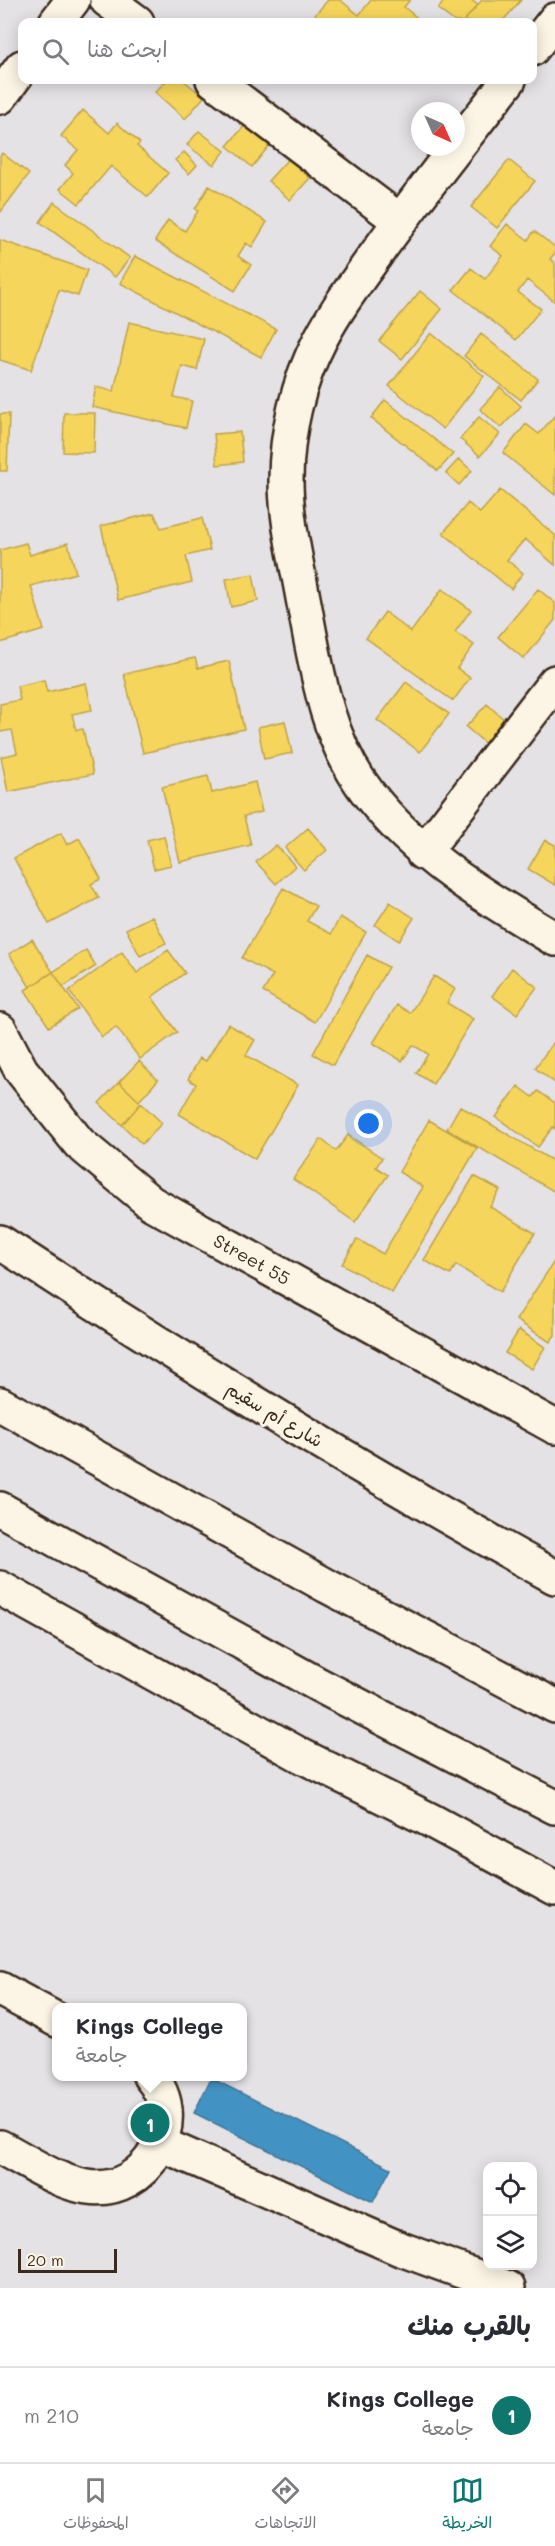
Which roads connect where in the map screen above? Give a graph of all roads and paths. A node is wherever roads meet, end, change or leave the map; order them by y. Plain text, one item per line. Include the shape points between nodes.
1 (73, 0) edge
2 (107, 0) edge
3 (59, 18) edge
4 (132, 18) edge
5 (555, 20) edge
6 (537, 43) edge
7 (18, 72) edge
8 (218, 84) edge
9 (506, 84) edge
10 (0, 97) edge
11 (400, 221) junction
12 (555, 682) edge
13 (423, 852) junction
14 (555, 939) edge
15 (0, 1030) edge
16 (0, 1242) edge
17 (0, 1404) edge
18 (555, 1426) edge
19 (0, 1509) edge
20 (555, 1577) edge
21 (0, 1588) edge
22 (555, 1706) edge
23 (555, 1807) edge
24 (555, 1888) edge
25 (0, 1989) edge
26 (52, 2017) edge
27 (153, 2081) edge
28 (161, 2144) junction
29 (0, 2147) edge
30 (508, 2288) edge

1 - 3 main road
2 - 4 main road
5 - 6 main road
7 - 10 main road
8 - 11 main road
9 - 11 main road
11 - 13 main road via 319,340 298,396 286,479 289,527 329,718 345,756 367,792
12 - 13 main road
13 - 14 main road via 486,899
15 - 18 main road, Street 55 via 21,1070 80,1143 151,1203
16 - 20 main road, شارع أم سقيم via 263,1408
17 - 22 main road via 317,1580
19 - 23 main road via 308,1679
21 - 24 main road via 302,1756
25 - 26 main road
27 - 28 main road via 165,2111
28 - 29 main road via 144,2169 119,2184 104,2187 74,2184
28 - 30 main road via 398,2248

